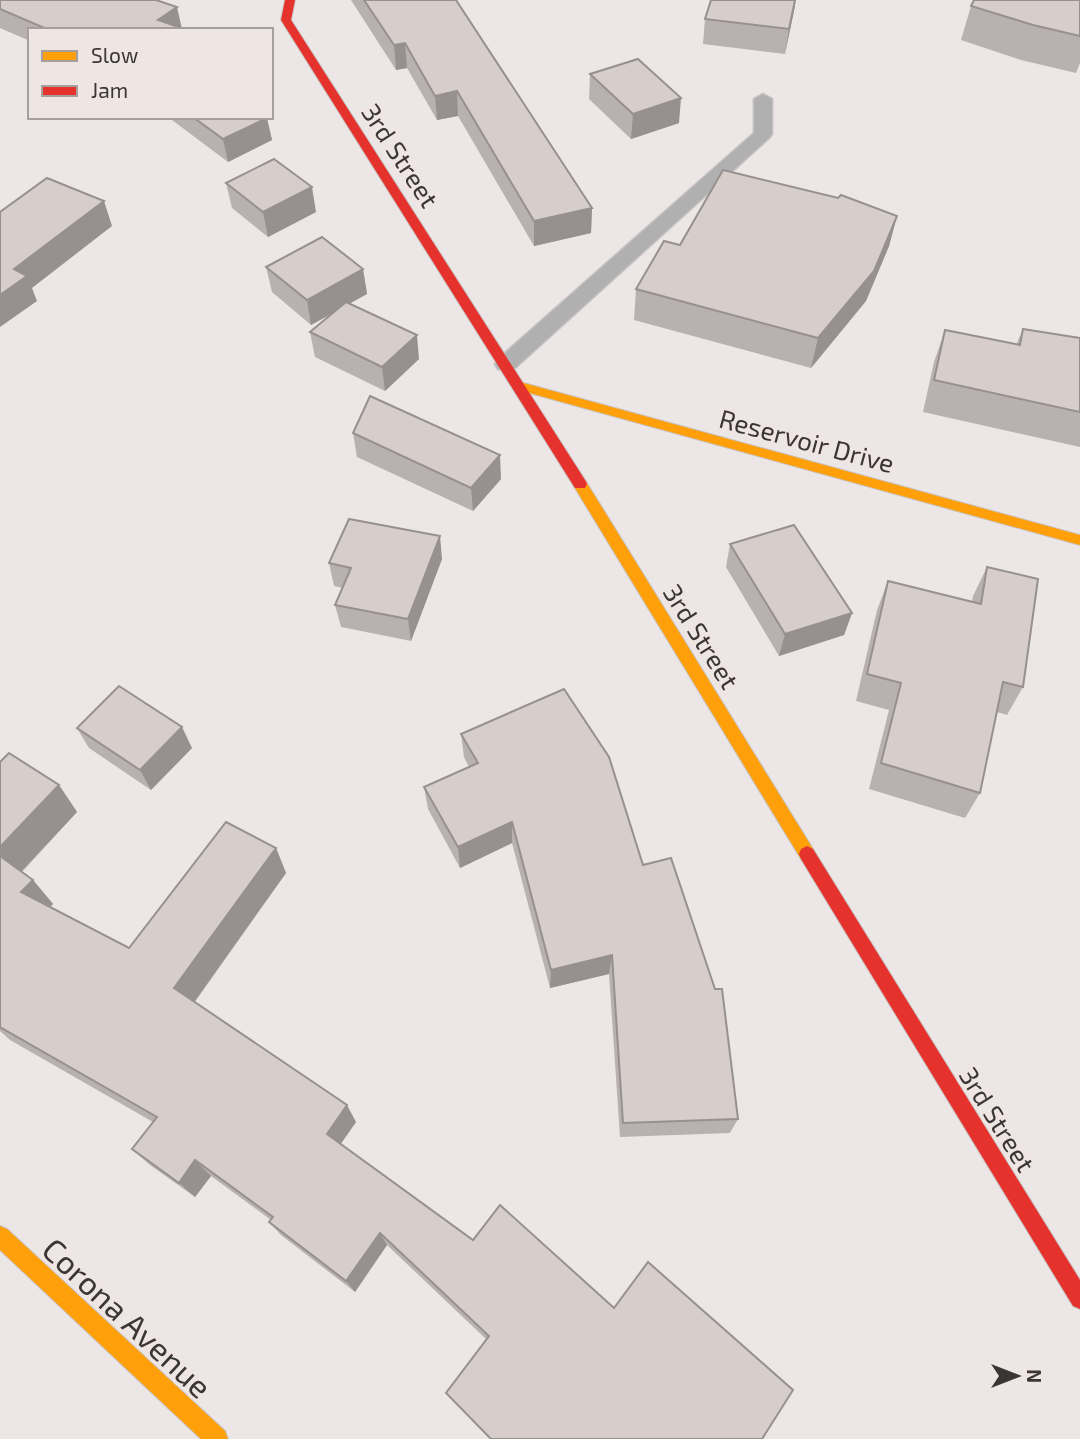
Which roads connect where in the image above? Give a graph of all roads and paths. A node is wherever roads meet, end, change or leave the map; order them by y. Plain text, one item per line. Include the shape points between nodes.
1 (290, 0) edge
2 (762, 99) dead end
3 (506, 364) junction
4 (520, 386) junction
5 (1080, 540) edge
6 (0, 1236) edge
7 (1080, 1299) edge
8 (217, 1439) edge

1 - 3 street, 3rd Street via 286,20
2 - 3 lane via 763,134
3 - 4 street, 3rd Street
4 - 5 street, Reservoir Drive
4 - 7 street, 3rd Street
6 - 8 street, Corona Avenue

